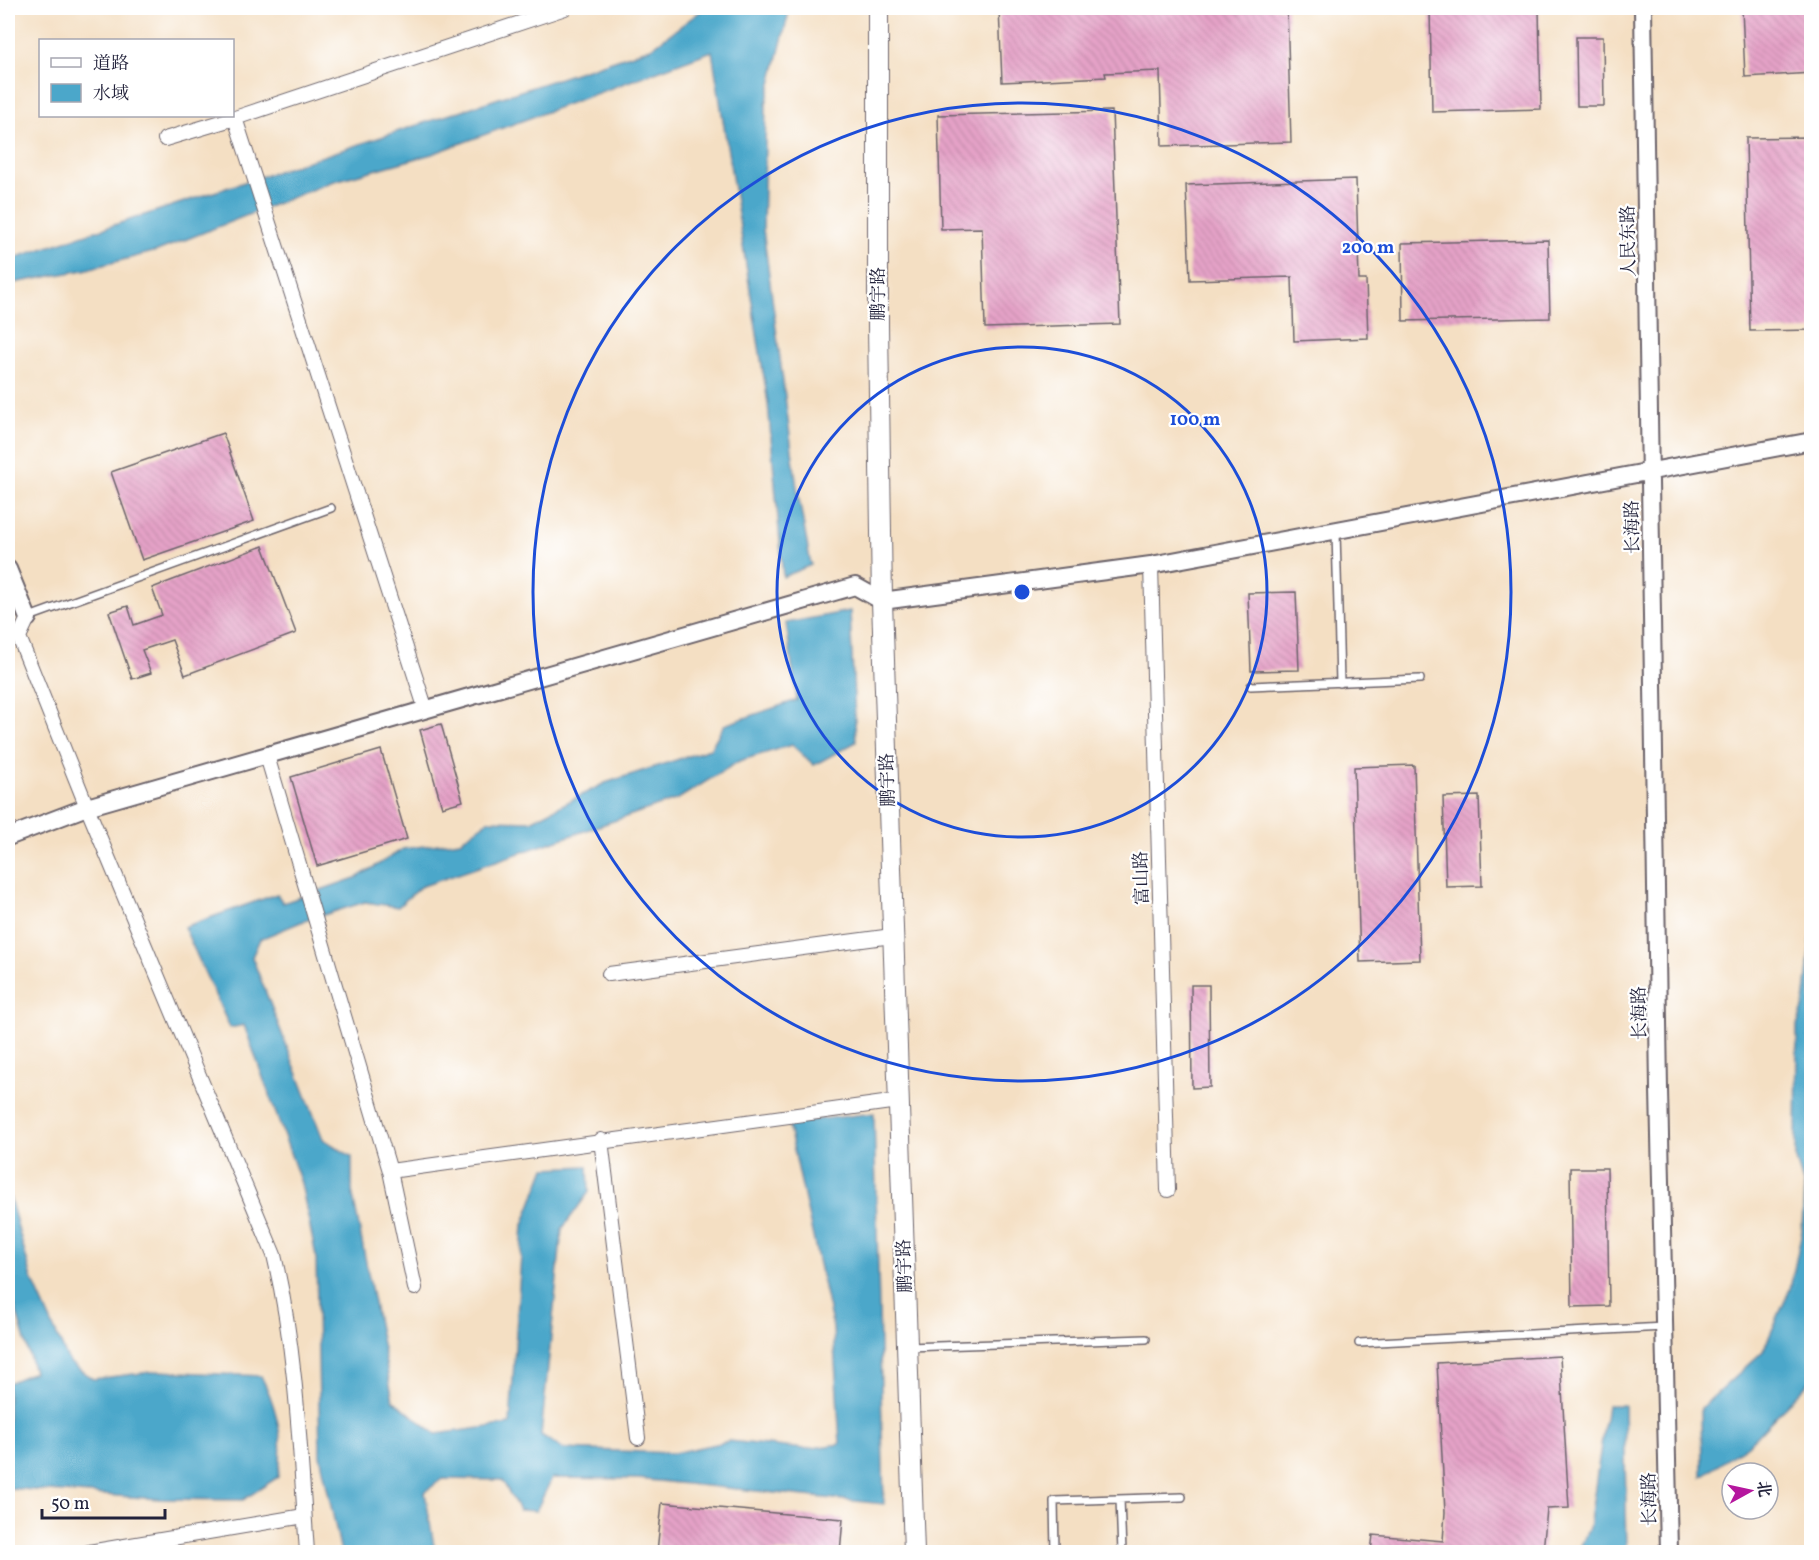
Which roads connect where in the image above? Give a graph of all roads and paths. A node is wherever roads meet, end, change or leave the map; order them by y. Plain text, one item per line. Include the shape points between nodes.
1 (565, 8) edge
2 (878, 8) edge
3 (1643, 8) edge
4 (235, 118) junction
5 (165, 138) dead end
6 (1812, 441) edge
7 (1651, 473) junction
8 (331, 508) dead end
9 (1336, 531) junction
10 (1151, 566) junction
11 (8, 568) edge
12 (882, 602) junction
13 (28, 618) junction
14 (1420, 679) dead end
15 (1340, 682) junction
16 (1251, 686) dead end
17 (426, 710) junction
18 (267, 756) junction
19 (87, 807) junction
20 (8, 837) edge
21 (892, 936) junction
22 (609, 974) dead end
23 (898, 1101) junction
24 (601, 1140) junction
25 (390, 1172) junction
26 (1168, 1190) dead end
27 (415, 1288) dead end
28 (1664, 1327) junction
29 (1146, 1339) dead end
30 (1359, 1343) dead end
31 (906, 1347) junction
32 (638, 1438) dead end
33 (1182, 1497) dead end
34 (1120, 1498) junction
35 (304, 1516) junction
36 (89, 1552) edge
37 (307, 1552) edge
38 (914, 1552) edge
39 (1056, 1552) edge
40 (1122, 1552) edge
41 (1670, 1552) edge

1 - 4 street
2 - 12 main road, 鹏宇路
3 - 7 street, 人民东路
4 - 5 street
4 - 17 street
6 - 7 street
7 - 9 street
7 - 28 street, 长海路
8 - 13 lane
9 - 10 street
9 - 15 lane
10 - 12 street
10 - 26 street, 富山路
11 - 13 street
12 - 17 street via 855,586
12 - 21 main road, 鹏宇路
13 - 19 street via 19,637
14 - 15 lane
15 - 16 lane
17 - 18 street
18 - 19 street
18 - 25 street
19 - 20 street
19 - 35 street via 274,1255 287,1309 294,1365
21 - 22 street
21 - 23 main road, 鹏宇路
23 - 24 street
23 - 31 main road, 鹏宇路
24 - 25 street
24 - 32 street
25 - 27 street
28 - 30 lane
28 - 41 street, 长海路
29 - 31 lane
31 - 38 main road, 鹏宇路
33 - 34 lane
34 - 39 lane via 1054,1501
34 - 40 lane
35 - 36 street
35 - 37 street

